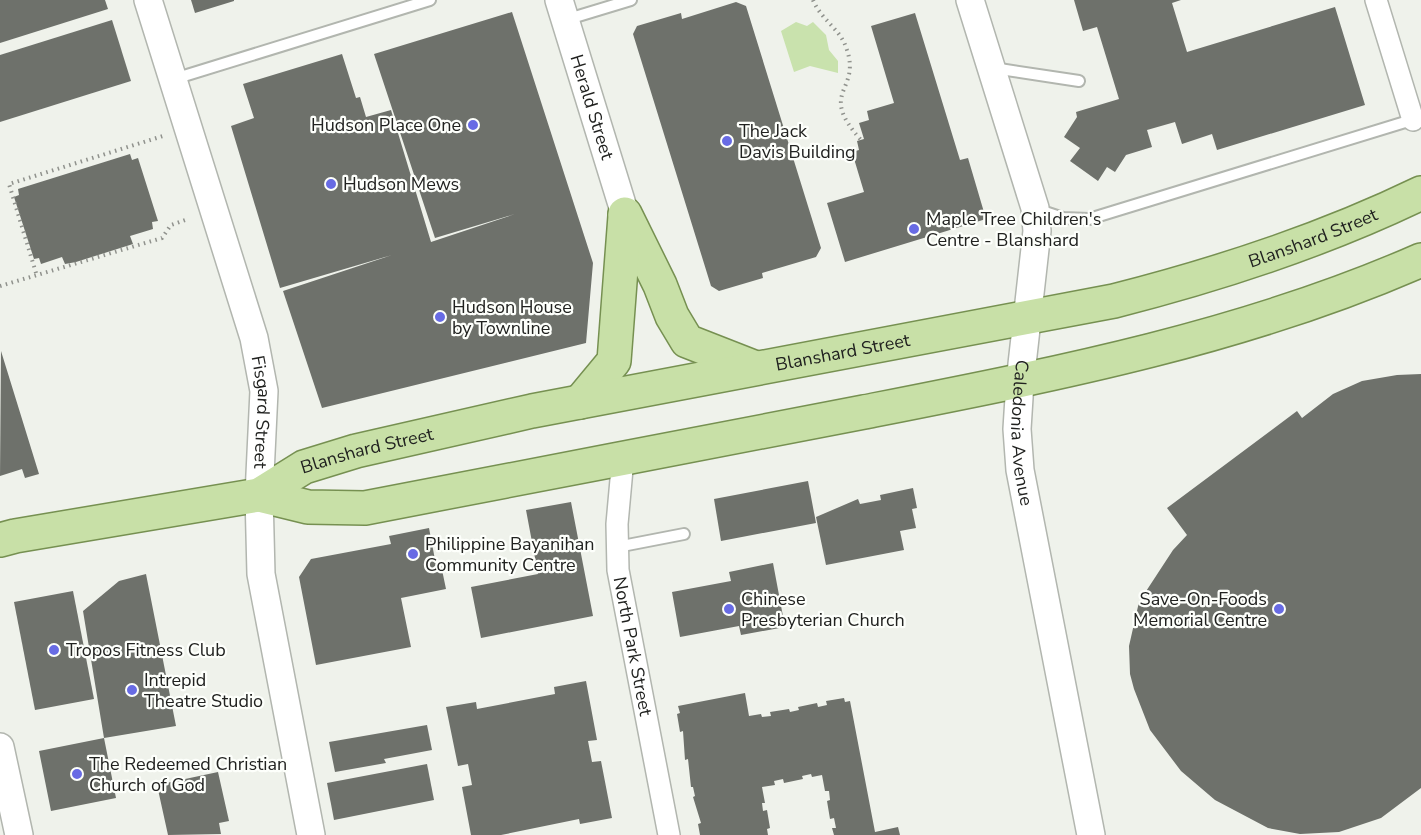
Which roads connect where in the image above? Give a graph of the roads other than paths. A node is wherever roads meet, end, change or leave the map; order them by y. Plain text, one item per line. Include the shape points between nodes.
1 (148, 0) edge
2 (430, 0) edge
3 (631, 0) edge
4 (970, 0) edge
5 (1376, 0) edge
6 (562, 10) edge
7 (991, 68) junction
8 (174, 79) junction
9 (1079, 81) dead end
10 (1417, 118) edge
11 (1421, 193) edge
12 (1035, 208) junction
13 (625, 214) junction
14 (1421, 260) edge
15 (1027, 318) junction
16 (756, 368) junction
17 (1020, 382) junction
18 (580, 402) junction
19 (623, 458) junction
20 (259, 495) junction
21 (684, 534) dead end
22 (0, 540) edge
23 (617, 547) junction
24 (0, 747) edge
25 (19, 835) edge
26 (311, 835) edge
27 (669, 835) edge
28 (1091, 835) edge

1 - 8 street, Fisgard Street
2 - 8 lane
3 - 6 lane
4 - 7 street, Caledonia Avenue
5 - 10 street
6 - 13 street, Herald Street
7 - 9 lane
7 - 12 street, Caledonia Avenue
8 - 20 street, Fisgard Street via 254,338 264,391
10 - 12 lane via 1089,219 1063,218
11 - 15 main road, Blanshard Street via 1256,261 1114,301
12 - 15 street, Caledonia Avenue
13 - 16 main road via 687,340
13 - 18 main road via 614,361
14 - 17 main road, Blanshard Street via 1310,305
15 - 16 main road, Blanshard Street
15 - 17 street, Caledonia Avenue
16 - 18 main road, Blanshard Street
17 - 19 main road, Blanshard Street
17 - 28 street, Caledonia Avenue via 1020,470
18 - 20 main road, Blanshard Street via 346,454 304,467
19 - 20 main road, Blanshard Street via 365,508 308,507
19 - 23 street, North Park Street
20 - 22 main road, Blanshard Street
20 - 26 street, Fisgard Street via 261,574
21 - 23 lane
23 - 27 street, North Park Street via 618,570
24 - 25 street

